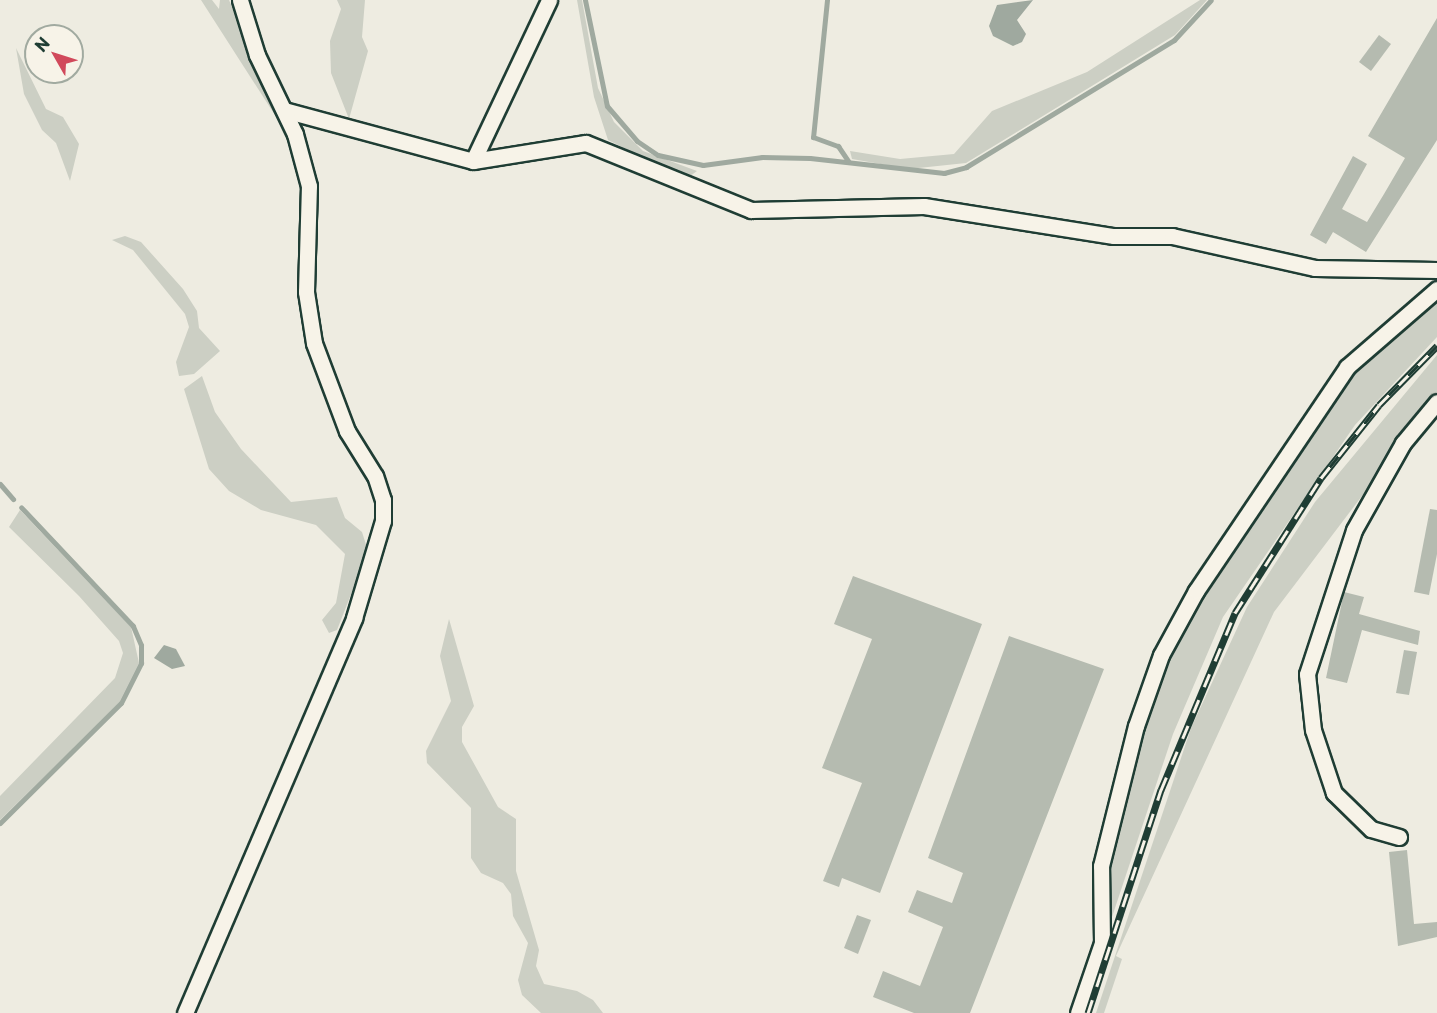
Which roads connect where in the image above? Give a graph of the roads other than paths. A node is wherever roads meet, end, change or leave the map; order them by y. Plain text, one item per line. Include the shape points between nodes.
1 (240, 0) edge
2 (549, 0) edge
3 (284, 110) junction
4 (473, 161) junction
5 (1437, 270) edge
6 (1437, 289) edge
7 (1437, 402) edge
8 (1399, 837) dead end
9 (185, 1013) edge
10 (1078, 1013) edge

1 - 3 street via 257,55
2 - 4 street
3 - 4 street
3 - 9 street via 309,186 306,292 314,344 347,430 375,476 383,500 383,521 354,618
4 - 5 street via 586,143 751,210 924,206 1114,236 1172,236 1315,268
6 - 10 street via 1341,375 1196,591 1161,655 1136,726 1101,866 1102,943
7 - 8 street via 1403,443 1354,530 1307,674 1312,730 1334,793 1371,829

